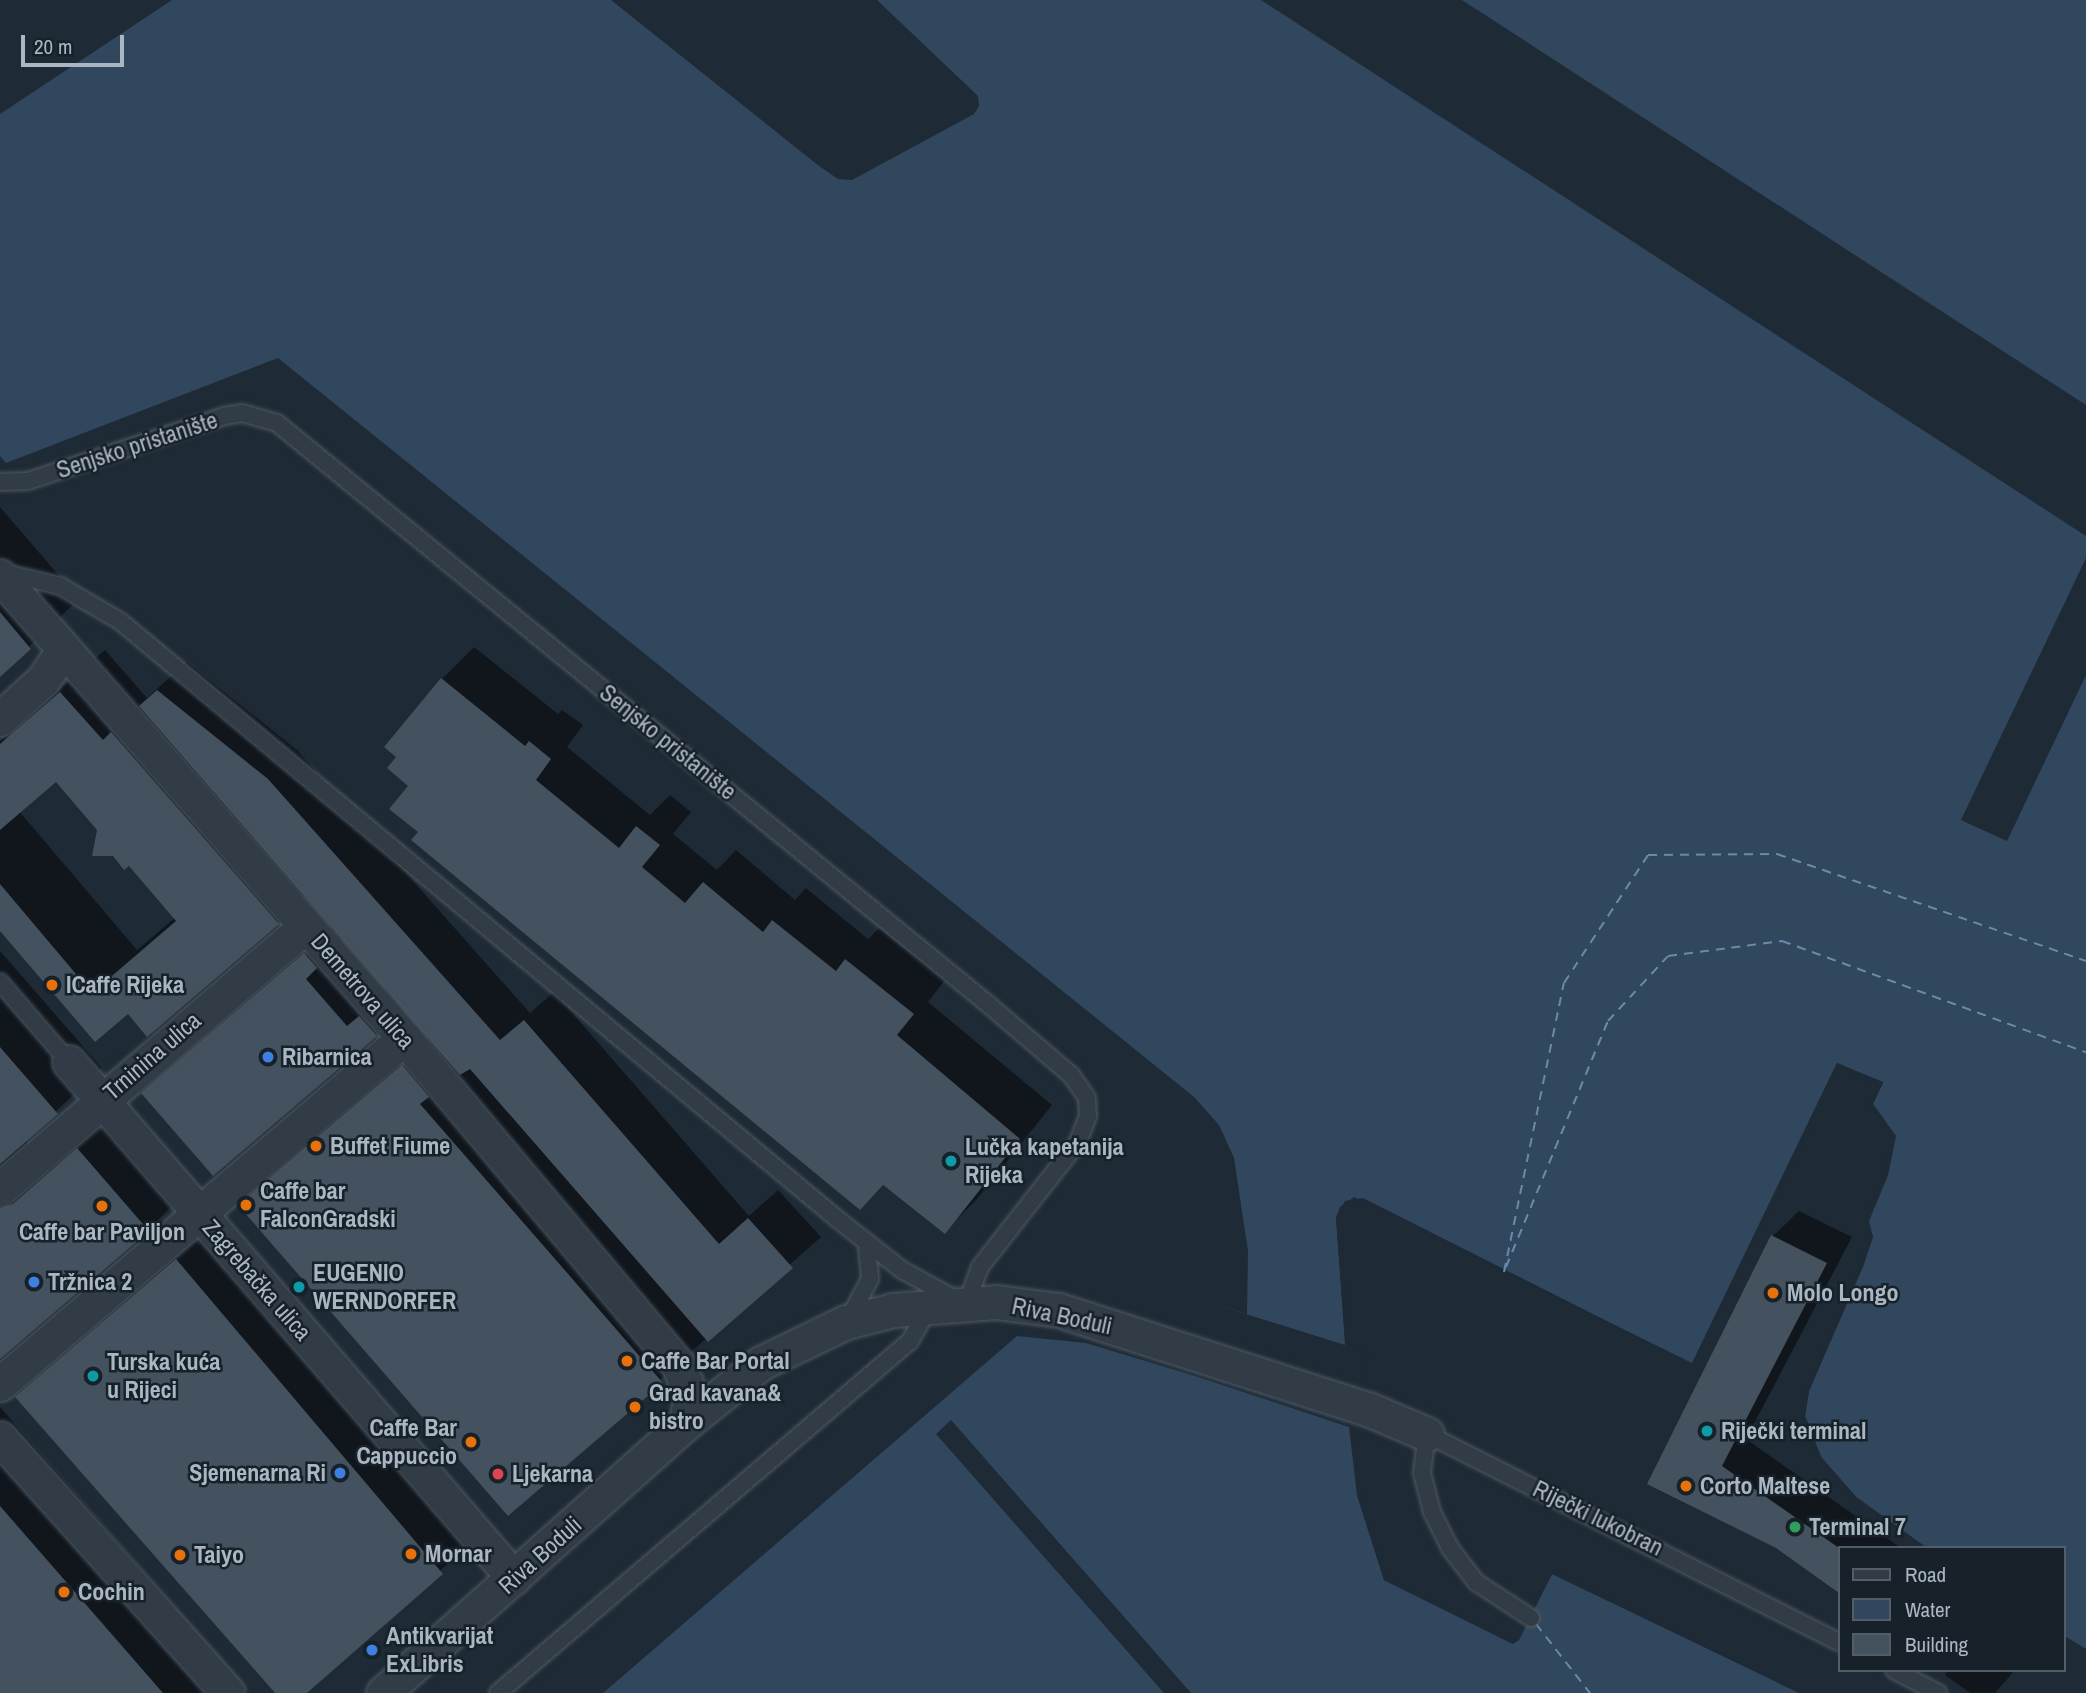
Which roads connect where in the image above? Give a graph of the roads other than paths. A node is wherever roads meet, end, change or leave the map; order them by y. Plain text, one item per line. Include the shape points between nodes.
1 (0, 482) edge
2 (0, 574) edge
3 (63, 650) junction
4 (0, 719) edge
5 (306, 926) junction
6 (0, 982) edge
7 (404, 1038) junction
8 (69, 1062) joint
9 (102, 1100) junction
10 (0, 1189) edge
11 (199, 1213) junction
12 (867, 1243) junction
13 (965, 1303) junction
14 (930, 1306) junction
15 (846, 1322) junction
16 (761, 1363) junction
17 (678, 1364) junction
18 (0, 1384) edge
19 (1353, 1404) joint
20 (686, 1423) junction
21 (1427, 1434) junction
22 (0, 1438) edge
23 (514, 1578) junction
24 (1531, 1618) dead end
25 (1838, 1641) edge
26 (1898, 1672) edge
27 (228, 1693) edge
28 (383, 1693) edge
29 (498, 1693) edge
30 (1938, 1693) edge

1 - 13 lane, Senjsko pristanište via 28,481 224,415 242,413 277,423 989,1005 1071,1075 1087,1098 1088,1116 1077,1142 979,1268
2 - 3 street, Demetrova ulica
2 - 12 lane via 60,586 120,621
3 - 4 street via 43,680
3 - 5 street, Demetrova ulica
5 - 7 street, Demetrova ulica
5 - 9 street, Trninina ulica
6 - 8 lane, Zagrebačka ulica
7 - 11 street
7 - 17 street, Demetrova ulica
8 - 9 street, Zagrebačka ulica
9 - 10 street, Trninina ulica
9 - 11 street, Zagrebačka ulica
11 - 18 street
11 - 23 street, Zagrebačka ulica
12 - 13 lane via 902,1270
12 - 15 lane via 870,1279
13 - 14 street, Riva Boduli
13 - 19 street, Riva Boduli via 1029,1304 1059,1310
14 - 15 street, Riva Boduli
14 - 29 lane via 910,1341
15 - 16 street, Riva Boduli
16 - 17 street, Riva Boduli via 703,1369
16 - 20 street, Riva Boduli
17 - 20 street, Demetrova ulica via 691,1394
19 - 21 street, Riječki lukobran
20 - 23 street, Riva Boduli
21 - 24 lane via 1422,1473 1432,1512 1450,1549 1476,1582
21 - 25 lane, Riječki lukobran
22 - 27 street
23 - 28 street, Riva Boduli
26 - 30 lane

